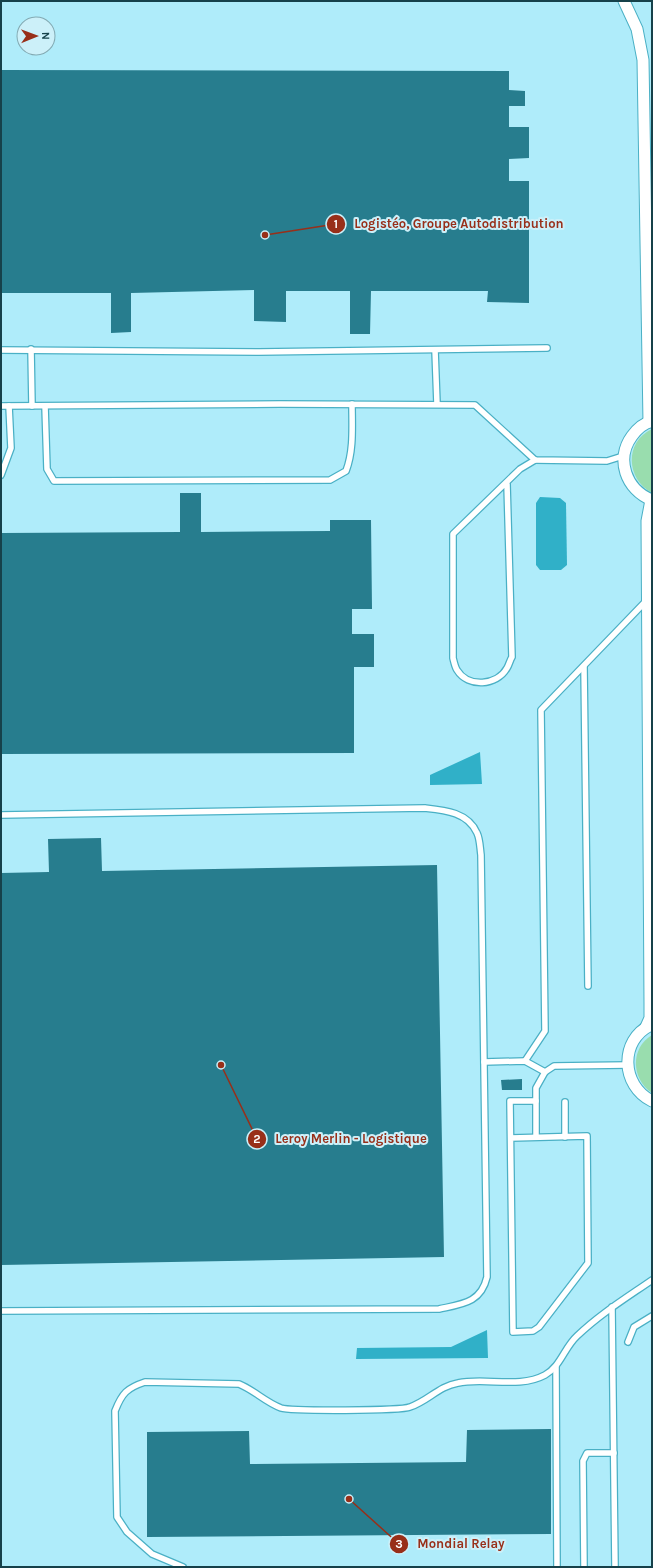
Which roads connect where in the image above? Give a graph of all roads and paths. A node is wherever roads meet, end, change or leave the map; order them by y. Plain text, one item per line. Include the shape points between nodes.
1 (624, 1) edge
2 (652, 178) edge
3 (644, 189) junction
4 (547, 348) dead end
5 (32, 349) junction
6 (1, 350) edge
7 (435, 350) junction
8 (352, 404) junction
9 (437, 404) junction
10 (1, 406) edge
11 (9, 406) junction
12 (32, 406) junction
13 (45, 406) junction
14 (650, 422) edge
15 (623, 456) junction
16 (535, 460) junction
17 (1, 474) edge
18 (507, 484) junction
19 (651, 500) edge
20 (648, 599) junction
21 (584, 667) junction
22 (1, 815) edge
23 (588, 986) dead end
24 (649, 1026) edge
25 (484, 1062) junction
26 (525, 1062) junction
27 (627, 1065) junction
28 (545, 1072) junction
29 (536, 1101) junction
30 (652, 1101) edge
31 (565, 1102) dead end
32 (536, 1137) junction
33 (564, 1137) junction
34 (511, 1138) junction
35 (652, 1280) edge
36 (612, 1307) junction
37 (1, 1311) edge
38 (652, 1316) edge
39 (628, 1342) dead end
40 (556, 1367) junction
41 (614, 1453) junction
42 (183, 1567) edge
43 (557, 1567) edge
44 (584, 1567) edge
45 (615, 1567) edge

1 - 3 street via 637,29 643,60
2 - 3 lane
3 - 14 street
4 - 7 lane
5 - 6 lane
5 - 7 lane via 259,352
5 - 12 lane
7 - 9 lane
8 - 9 lane
8 - 13 lane
8 - 13 lane via 350,462 346,471 330,480 54,481 47,469
9 - 16 lane via 475,405
10 - 11 lane
11 - 12 lane
11 - 17 lane via 11,448
12 - 13 lane
14 - 15 street via 636,430
15 - 16 lane via 607,461
15 - 19 street via 624,470 629,483
16 - 18 lane via 520,469
18 - 18 lane via 453,534 453,658 457,671 468,680 483,684 497,679 507,669 512,657
19 - 20 street via 647,521
20 - 21 lane
20 - 24 street
21 - 23 lane
21 - 26 lane via 541,710 545,1031
22 - 25 lane via 425,808 450,811 466,818 477,833 481,855
24 - 27 street via 632,1044
25 - 26 lane
25 - 37 lane via 487,1277 484,1289 478,1296 463,1304 439,1309
26 - 28 lane
27 - 28 lane via 554,1066
27 - 30 street via 636,1089
28 - 29 lane via 536,1088
29 - 32 lane
29 - 34 lane via 510,1102
31 - 33 lane
32 - 33 lane
32 - 34 lane
33 - 34 lane via 587,1136 588,1263 539,1327 533,1331 513,1332
35 - 36 lane
36 - 40 lane via 599,1315 575,1338
36 - 41 lane
38 - 39 lane via 634,1327
40 - 42 lane via 530,1380 459,1382 442,1387 428,1399 409,1408 301,1410 282,1408 239,1384 144,1382 132,1386 120,1397 115,1410 117,1517 127,1532 152,1554
40 - 43 lane
41 - 44 lane via 587,1453 583,1461
41 - 45 lane

